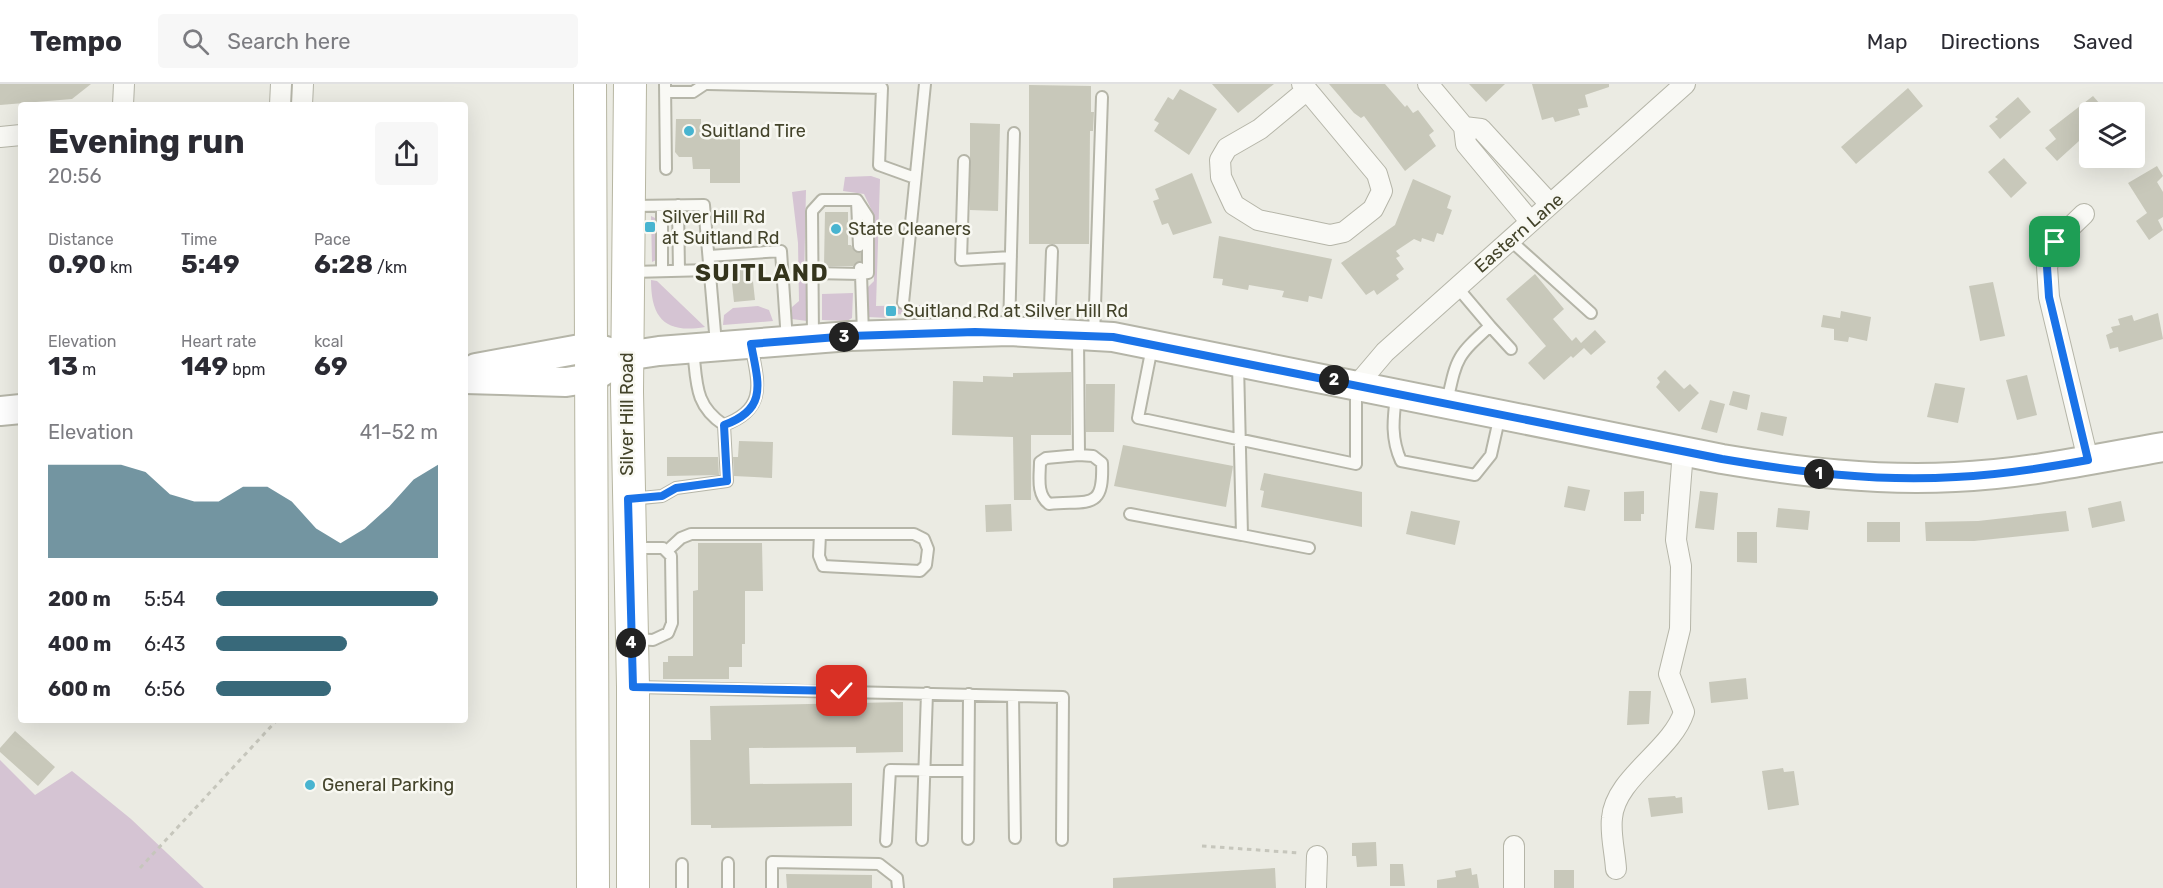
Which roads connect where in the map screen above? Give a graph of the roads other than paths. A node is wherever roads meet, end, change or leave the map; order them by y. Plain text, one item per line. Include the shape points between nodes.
1 (124, 84) edge
2 (281, 84) edge
3 (303, 84) edge
4 (590, 84) edge
5 (630, 84) edge
6 (706, 84) edge
7 (925, 84) edge
8 (1428, 84) edge
9 (1685, 84) edge
10 (1305, 87) edge
11 (665, 88) edge
12 (1102, 97) dead end
13 (123, 102) edge
14 (280, 102) edge
15 (302, 102) edge
16 (1464, 127) junction
17 (1014, 133) dead end
18 (18, 135) edge
19 (0, 137) edge
20 (964, 161) dead end
21 (666, 169) dead end
22 (915, 178) junction
23 (856, 200) junction
24 (1550, 204) junction
25 (678, 205) junction
26 (628, 206) junction
27 (662, 206) junction
28 (2084, 214) dead end
29 (1530, 221) junction
30 (1510, 240) junction
31 (859, 246) dead end
32 (1052, 251) dead end
33 (709, 256) junction
34 (1011, 257) junction
35 (710, 270) junction
36 (860, 270) junction
37 (662, 271) junction
38 (679, 271) junction
39 (627, 272) junction
40 (813, 273) junction
41 (1457, 287) junction
42 (903, 303) dead end
43 (1591, 313) dead end
44 (1490, 326) junction
45 (1009, 332) junction
46 (1048, 334) junction
47 (863, 336) junction
48 (1086, 336) junction
49 (800, 340) junction
50 (751, 344) junction
51 (1153, 345) junction
52 (591, 347) junction
53 (705, 349) junction
54 (1511, 349) dead end
55 (626, 356) junction
56 (1238, 362) junction
57 (468, 369) edge
58 (592, 378) junction
59 (468, 379) edge
60 (1356, 384) junction
61 (1396, 392) junction
62 (1447, 403) junction
63 (18, 409) edge
64 (0, 411) edge
65 (1500, 414) junction
66 (724, 425) junction
67 (1242, 442) junction
68 (2163, 447) edge
69 (1683, 451) junction
70 (1079, 455) junction
71 (2088, 460) junction
72 (628, 499) junction
73 (1130, 514) dead end
74 (820, 534) junction
75 (1242, 534) junction
76 (629, 548) junction
77 (1309, 548) dead end
78 (668, 550) junction
79 (631, 639) junction
80 (633, 687) junction
81 (927, 693) junction
82 (969, 694) junction
83 (1013, 696) junction
84 (924, 771) junction
85 (968, 771) junction
86 (633, 812) junction
87 (592, 814) junction
88 (1015, 838) dead end
89 (968, 839) dead end
90 (922, 840) dead end
91 (1062, 840) dead end
92 (886, 841) dead end
93 (1514, 846) dead end
94 (1317, 856) road end
95 (728, 863) dead end
96 (682, 864) dead end
97 (1616, 868) dead end
98 (593, 888) edge
99 (633, 888) edge
100 (682, 888) edge
101 (728, 888) edge
102 (772, 888) edge
103 (898, 888) edge
104 (1316, 888) edge
105 (1514, 888) edge

1 - 13 street
2 - 14 street
3 - 15 street
4 - 52 main road, Silver Hill Road
5 - 26 main road, Silver Hill Road
6 - 11 lane via 693,92
6 - 22 lane via 882,88 879,165
7 - 22 lane
8 - 16 street
9 - 24 street, Eastern Lane
10 - 10 street via 1377,174 1383,191 1373,209 1344,232 1330,235 1258,220 1234,205 1221,177 1220,160 1227,148 1260,129
11 - 21 lane
12 - 48 lane
16 - 24 street via 1481,129
16 - 29 street via 1466,144
17 - 34 lane
18 - 19 street
20 - 34 lane via 961,260
22 - 42 lane
23 - 31 lane
23 - 36 lane via 868,217 868,273
23 - 40 lane via 822,200 812,211
24 - 29 street, Eastern Lane
25 - 27 lane
25 - 33 lane via 704,205
25 - 38 lane
26 - 27 lane
26 - 39 main road, Silver Hill Road
27 - 37 lane
28 - 71 street via 2055,242 2047,267 2049,297
29 - 30 street, Eastern Lane
30 - 41 street, Eastern Lane
30 - 43 lane
32 - 46 lane
33 - 35 lane
33 - 49 lane via 781,252
34 - 45 lane
35 - 38 lane
35 - 53 lane
36 - 40 lane
36 - 47 lane
37 - 38 lane
37 - 39 lane
39 - 55 main road, Silver Hill Road
40 - 49 lane
41 - 44 lane
41 - 60 street, Eastern Lane
44 - 54 lane
44 - 62 lane via 1456,361
45 - 46 main road
45 - 47 main road
46 - 48 main road
47 - 49 main road
48 - 51 main road
48 - 70 lane
49 - 50 main road
50 - 53 main road
50 - 66 lane via 758,379 757,399 741,419
51 - 56 main road
51 - 67 lane via 1138,418
52 - 55 main road
52 - 57 main road
52 - 58 main road, Silver Hill Road
53 - 55 main road
53 - 66 lane via 698,393 710,415
55 - 58 main road
55 - 72 main road, Silver Hill Road
56 - 60 main road
56 - 67 lane
58 - 59 main road via 566,382
58 - 87 main road, Silver Hill Road
60 - 61 main road
60 - 67 lane via 1356,464
61 - 62 main road
61 - 65 lane via 1393,445 1401,461 1475,475 1491,455
62 - 65 main road
63 - 64 main road
65 - 69 main road
66 - 72 lane via 727,481 676,488 662,496
67 - 75 lane
68 - 71 main road
69 - 71 main road via 1823,474 1893,478 1955,477
69 - 97 street via 1676,540 1681,566 1680,629 1669,674 1684,712 1673,735 1638,771 1615,804 1611,818
70 - 70 lane via 1093,456 1102,463 1101,494 1095,500 1049,504 1040,493 1040,462
72 - 76 main road, Silver Hill Road
73 - 75 lane
74 - 74 lane via 914,534 924,539 928,549 926,565 920,571 823,566 819,556
74 - 78 lane via 691,534
75 - 77 lane
76 - 78 lane
76 - 79 main road, Silver Hill Road
78 - 79 lane via 672,623 668,633 653,640
79 - 80 main road, Silver Hill Road
80 - 81 lane
80 - 86 main road, Silver Hill Road
81 - 82 lane
81 - 84 lane
82 - 83 lane
82 - 85 lane
83 - 88 lane
83 - 91 lane via 1063,697
84 - 85 lane
84 - 90 lane
84 - 92 lane via 890,770
85 - 89 lane
86 - 87 main road
86 - 99 main road, Silver Hill Road
87 - 98 main road, Silver Hill Road
93 - 105 street
94 - 104 street
95 - 101 lane
96 - 100 lane
102 - 103 lane via 772,862 879,864 897,878

